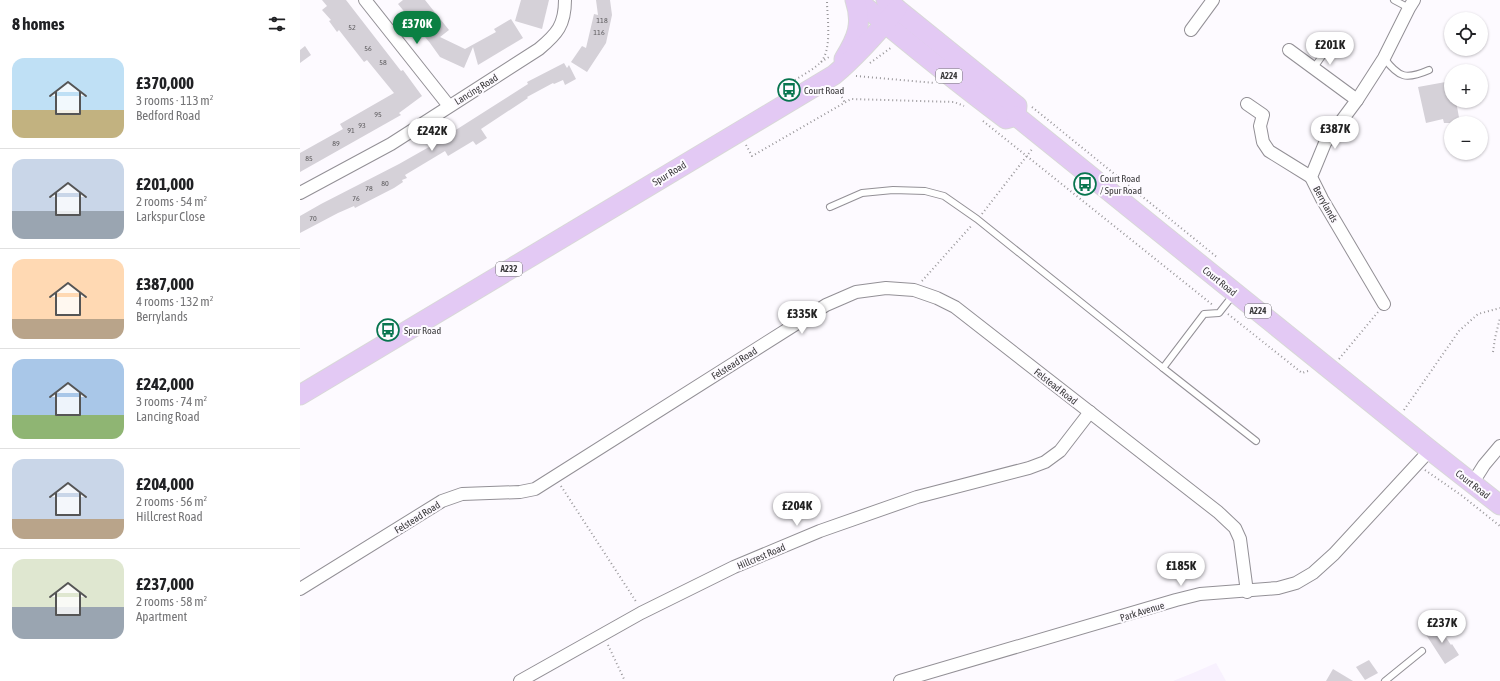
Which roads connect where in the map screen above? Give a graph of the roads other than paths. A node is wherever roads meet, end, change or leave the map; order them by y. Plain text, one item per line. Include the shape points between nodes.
1 (365, 0) edge
2 (565, 0) edge
3 (856, 0) edge
4 (1213, 0) edge
5 (1394, 0) edge
6 (1411, 4) edge
7 (891, 5) edge
8 (885, 24) junction
9 (1192, 30) dead end
10 (1327, 49) dead end
11 (1288, 50) dead end
12 (1384, 58) junction
13 (1313, 68) junction
14 (1429, 70) dead end
15 (834, 80) junction
16 (1357, 100) junction
17 (1248, 104) dead end
18 (449, 106) junction
19 (1022, 110) junction
20 (1311, 177) junction
21 (300, 193) edge
22 (830, 207) dead end
23 (1230, 299) junction
24 (1384, 304) road end
25 (1163, 368) junction
26 (300, 395) edge
27 (1090, 412) junction
28 (1256, 441) dead end
29 (1500, 446) edge
30 (1430, 450) junction
31 (1472, 484) junction
32 (1500, 505) edge
33 (300, 589) edge
34 (1246, 592) junction
35 (1422, 651) dead end
36 (520, 681) edge
37 (900, 681) edge
38 (1385, 681) edge

1 - 18 street
2 - 18 street, Lancing Road via 565,14 555,35 539,49
3 - 8 main road, A224
3 - 15 main road via 858,33
4 - 9 street
5 - 6 lane
6 - 12 street, Berrylands
7 - 8 main road, Spur Road
7 - 19 main road, Court Road / A224
8 - 15 main road, Spur Road
8 - 19 main road, A224 via 1006,119
10 - 13 lane
11 - 13 street
12 - 14 lane via 1397,72 1405,76 1414,77
12 - 16 street, Berrylands
13 - 16 street
15 - 26 main road, Spur Road / A232
16 - 20 street, Berrylands via 1325,143
17 - 20 street via 1263,115 1260,126 1263,142 1269,151
18 - 21 street, Lancing Road via 391,144
19 - 23 main road, Court Road / A224
20 - 24 street, Berrylands
22 - 25 lane via 862,193 893,190 925,191 944,196 977,219
23 - 25 lane via 1219,313 1204,314
23 - 30 main road, Court Road / A224 via 1330,369
25 - 28 lane
27 - 33 street, Felstead Road via 955,307 914,290 886,288 856,292 826,305 535,489 462,494 442,501
27 - 34 street, Felstead Road via 1235,528 1240,539
27 - 36 street, Hillcrest Road via 1060,451 1046,462 918,497 820,530 734,567 642,613
29 - 31 street
30 - 31 main road, Court Road / A224
30 - 34 street, Park Avenue via 1334,554 1313,573 1296,583
31 - 32 main road, Court Road / A224
34 - 37 street, Park Avenue via 1200,594 1176,600
35 - 38 lane

